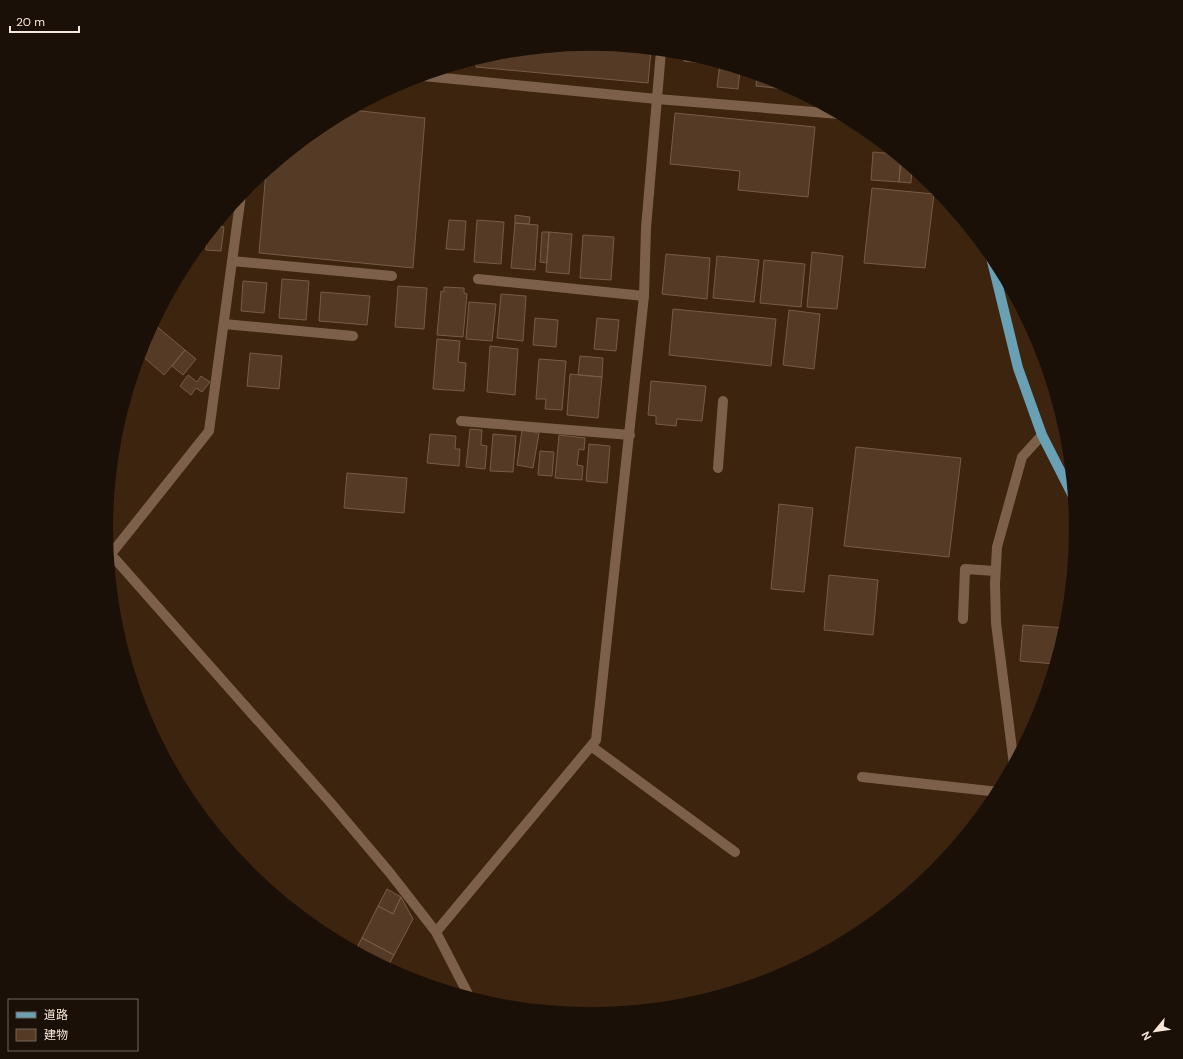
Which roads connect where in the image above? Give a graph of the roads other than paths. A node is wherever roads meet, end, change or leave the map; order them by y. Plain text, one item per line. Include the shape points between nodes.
1 (660, 56) edge
2 (435, 77) edge
3 (656, 99) junction
4 (827, 113) edge
5 (239, 206) edge
6 (232, 261) junction
7 (995, 272) edge
8 (392, 276) dead end
9 (478, 279) dead end
10 (644, 296) junction
11 (224, 324) junction
12 (353, 336) dead end
13 (723, 401) dead end
14 (461, 421) dead end
15 (630, 435) junction
16 (1042, 435) junction
17 (718, 468) dead end
18 (1068, 486) edge
19 (114, 549) edge
20 (114, 557) edge
21 (995, 571) junction
22 (963, 619) dead end
23 (591, 746) junction
24 (1013, 756) edge
25 (862, 777) dead end
26 (991, 791) edge
27 (735, 852) dead end
28 (436, 932) junction
29 (467, 992) edge

1 - 3 street
2 - 3 street
3 - 4 street
3 - 10 street via 646,228
5 - 6 street
6 - 8 street
6 - 11 street
7 - 16 main road via 1018,368
9 - 10 street
10 - 15 street
11 - 12 street
11 - 19 street via 209,431
13 - 17 street
14 - 15 street
15 - 23 street via 596,740
16 - 18 main road
16 - 21 street via 1022,457 997,547
20 - 28 street via 330,802
21 - 22 street via 964,569
21 - 24 street via 996,623
23 - 27 street
23 - 28 street
25 - 26 street
28 - 29 street

